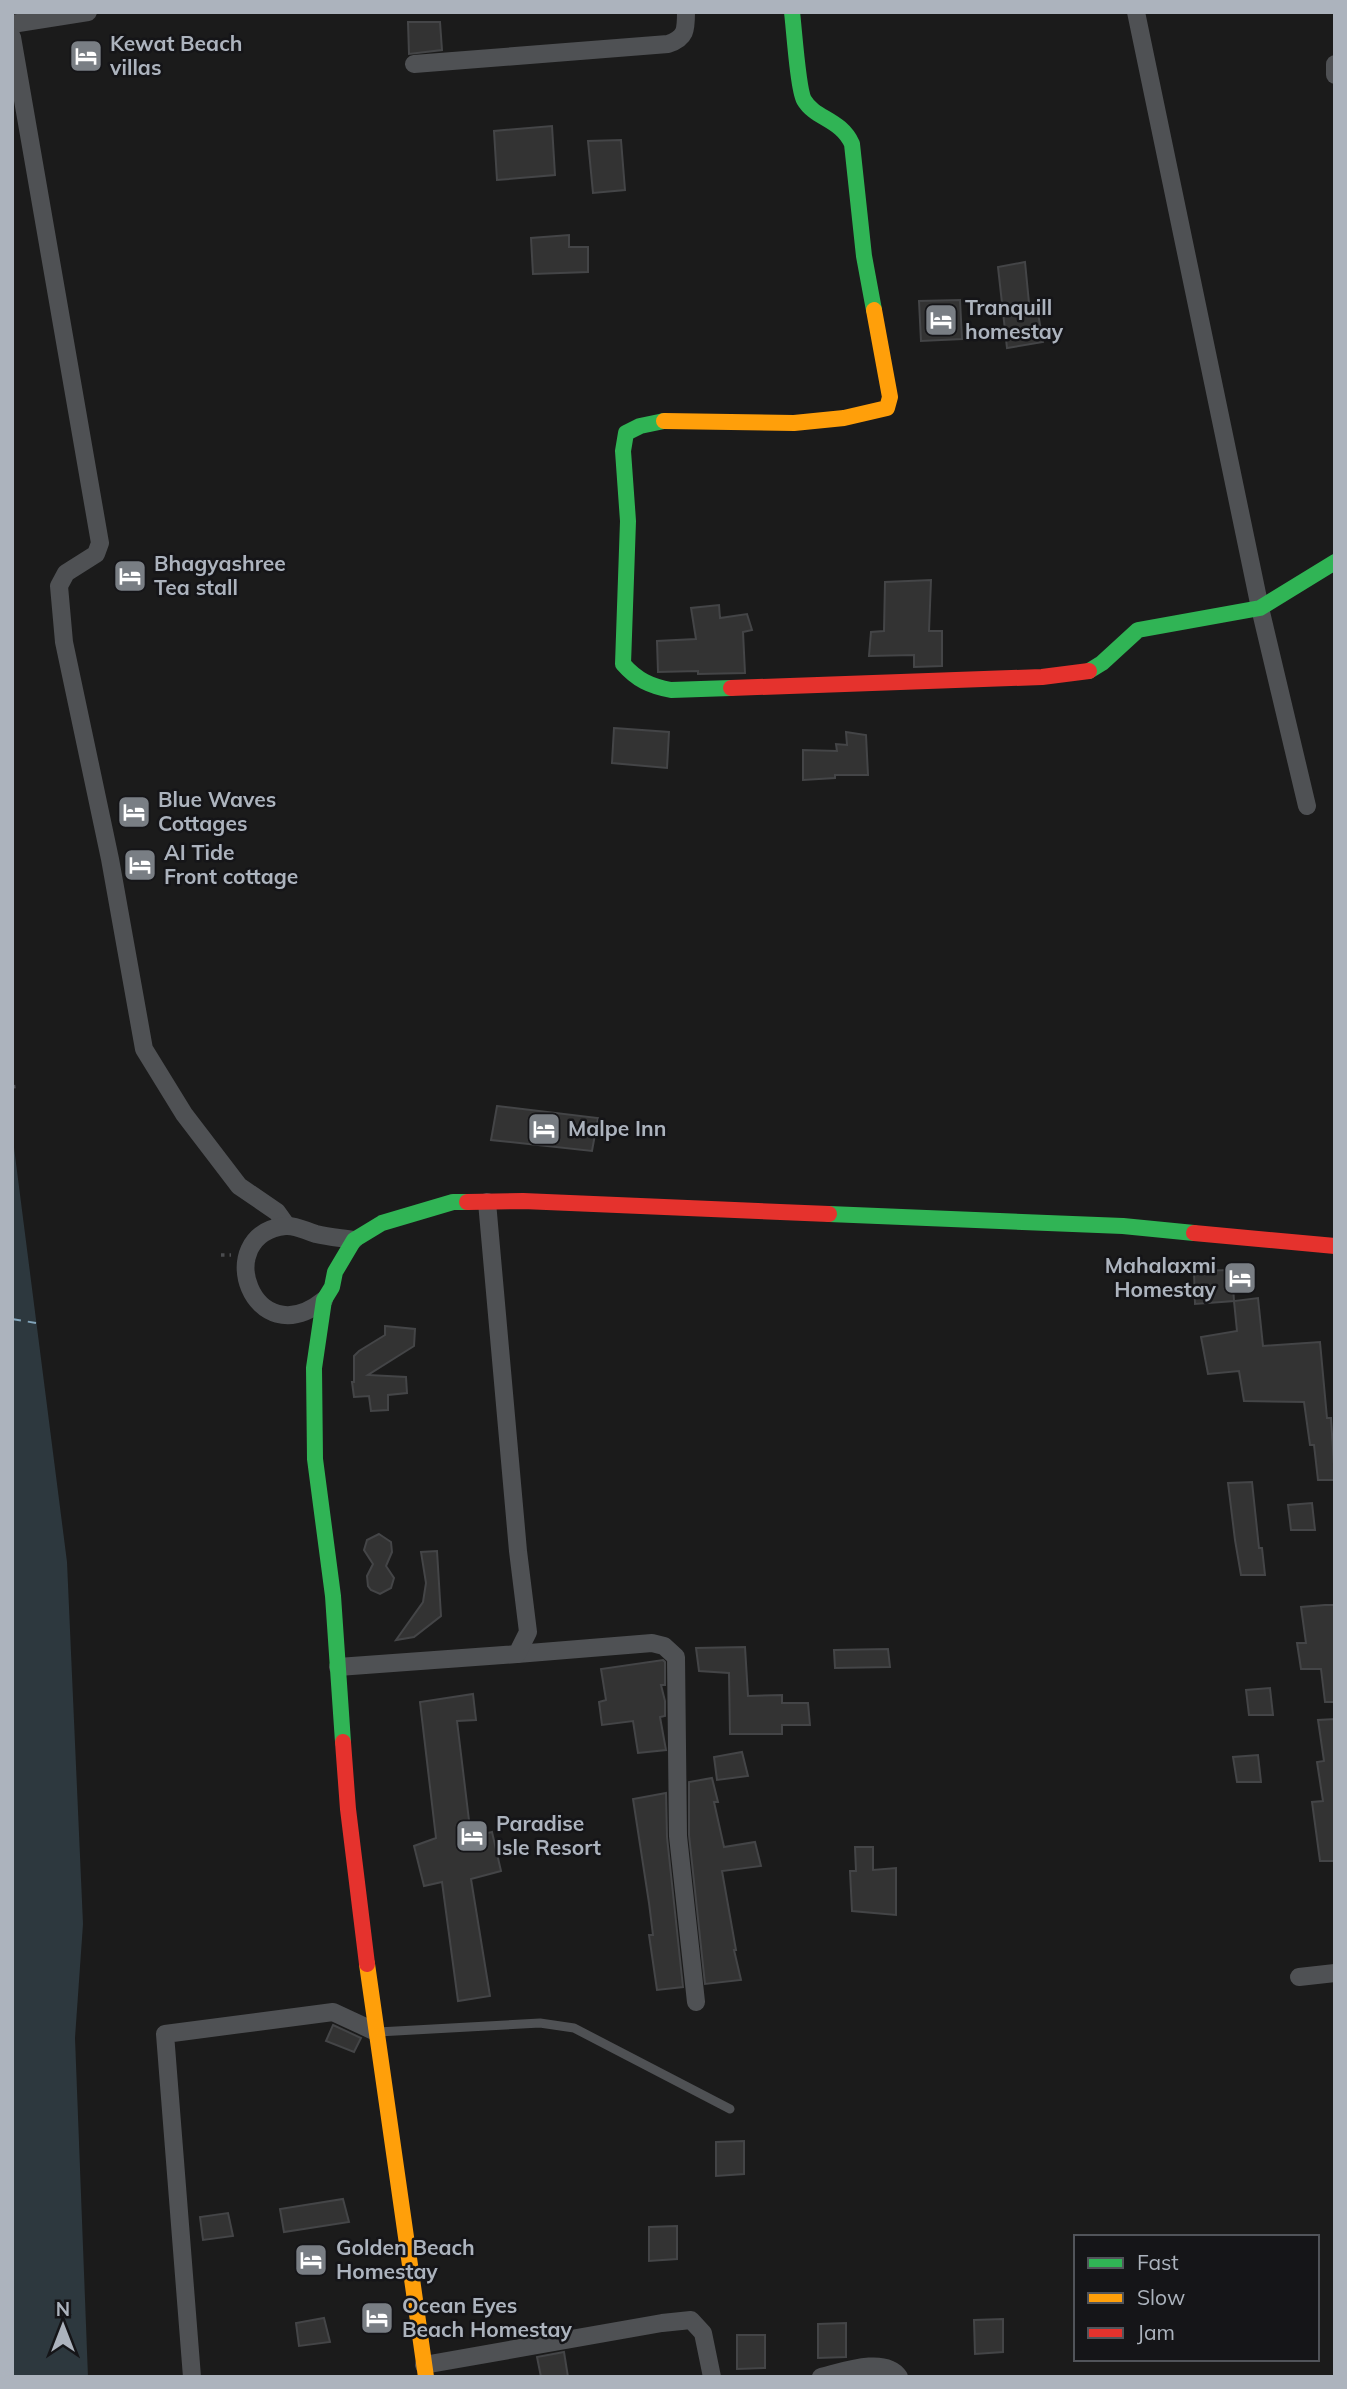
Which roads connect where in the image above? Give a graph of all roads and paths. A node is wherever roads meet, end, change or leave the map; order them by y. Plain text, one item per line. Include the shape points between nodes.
1 (88, 12) edge
2 (686, 12) edge
3 (793, 12) edge
4 (1136, 12) edge
5 (12, 24) edge
6 (12, 37) edge
7 (414, 64) dead end
8 (1335, 64) edge
9 (1335, 75) edge
10 (1335, 562) edge
11 (1260, 608) junction
12 (1307, 806) dead end
13 (19, 1086) dead end
14 (12, 1087) edge
15 (487, 1202) junction
16 (287, 1226) junction
17 (315, 1233) junction
18 (354, 1241) junction
19 (1335, 1246) edge
20 (335, 1272) junction
21 (324, 1300) junction
22 (517, 1654) junction
23 (338, 1667) junction
24 (1335, 1973) edge
25 (1298, 1977) dead end
26 (696, 2002) dead end
27 (376, 2032) junction
28 (730, 2109) dead end
29 (425, 2371) edge
30 (192, 2377) edge
31 (712, 2377) edge
32 (821, 2377) edge
33 (898, 2377) edge

1 - 5 street
2 - 7 street via 686,30 668,44
3 - 11 street via 803,98 847,131 852,144 864,256 890,397 887,408 871,415 764,424 673,420 637,426 626,433 623,664 646,685 671,690 1042,677 1089,671 1138,630
4 - 11 street
6 - 16 street via 100,543 96,554 66,573 59,586 64,642 144,1049 184,1114 239,1186 277,1212
8 - 9 street
10 - 11 street
11 - 12 street
13 - 14 path
15 - 18 street via 453,1202 382,1223
15 - 19 street via 1123,1226
15 - 22 street via 528,1632
16 - 17 street
16 - 21 street via 267,1232 251,1247 245,1275 248,1289 267,1310 282,1315 312,1310
17 - 18 street
17 - 20 street via 333,1256
18 - 20 street
20 - 21 street
21 - 23 street via 314,1368 315,1460
22 - 23 street
22 - 26 street via 652,1643 676,1657 678,1836
23 - 27 street via 348,1809
24 - 25 street
27 - 28 lane via 540,2022 574,2028
27 - 29 street
27 - 30 street via 333,2012 165,2034
29 - 31 street via 691,2320 703,2333
32 - 33 street via 874,2365

